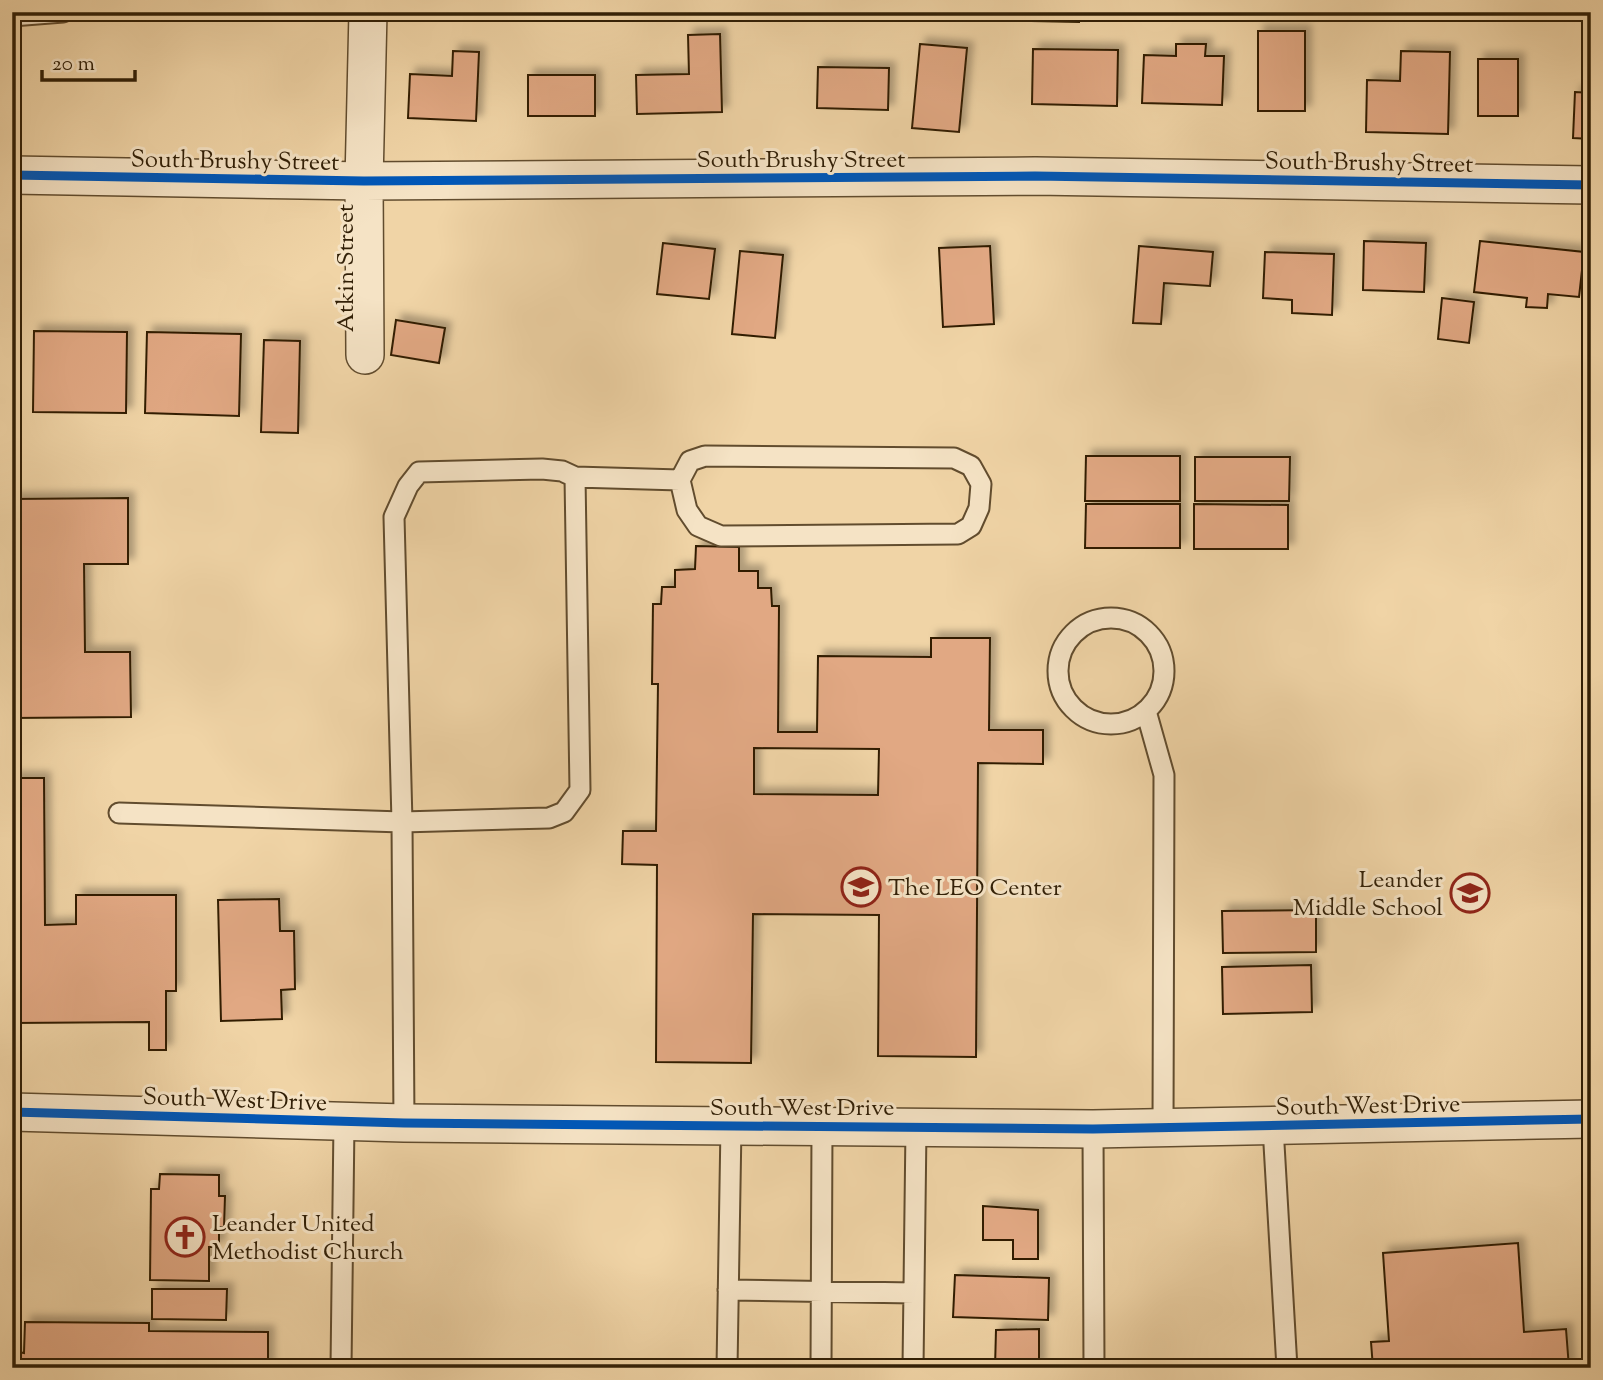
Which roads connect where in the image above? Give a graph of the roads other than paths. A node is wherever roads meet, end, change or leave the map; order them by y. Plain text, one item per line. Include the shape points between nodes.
1 (64, 12) edge
2 (368, 12) edge
3 (12, 16) edge
4 (12, 175) edge
5 (364, 181) junction
6 (1591, 185) edge
7 (365, 355) dead end
8 (575, 477) junction
9 (680, 480) junction
10 (1146, 711) junction
11 (119, 813) dead end
12 (402, 822) junction
13 (12, 1112) edge
14 (1591, 1119) edge
15 (344, 1122) junction
16 (404, 1123) junction
17 (731, 1126) junction
18 (1273, 1126) junction
19 (822, 1127) junction
20 (1163, 1127) junction
21 (916, 1128) junction
22 (1093, 1129) junction
23 (728, 1290) junction
24 (821, 1292) junction
25 (914, 1293) junction
26 (341, 1368) edge
27 (727, 1368) edge
28 (821, 1368) edge
29 (913, 1368) edge
30 (1094, 1368) edge
31 (1287, 1368) edge

1 - 3 lane
2 - 5 street, Atkin Street
4 - 5 street, South Brushy Street
5 - 6 street, South Brushy Street via 1035,176
5 - 7 street, Atkin Street
8 - 9 lane
8 - 12 lane via 580,790 564,813 549,818
8 - 12 lane via 542,469 419,472 408,486 394,517
9 - 9 lane via 687,510 698,526 720,536 958,534 971,526 979,508 981,484 971,466 954,458 705,456 690,461
10 - 10 lane via 1160,694 1165,674 1162,653 1151,635 1135,622 1114,617 1094,620 1076,630 1063,647 1057,667 1060,688 1071,706 1088,719 1108,725 1129,722
10 - 20 lane via 1164,775
11 - 12 lane
12 - 16 lane
13 - 15 street, South West Drive
14 - 18 street, South West Drive
15 - 16 street, South West Drive
15 - 26 lane
16 - 17 street, South West Drive
17 - 19 street, South West Drive
17 - 23 lane
18 - 20 street, South West Drive
18 - 31 lane
19 - 21 street, South West Drive
19 - 24 lane
20 - 22 street, South West Drive
21 - 22 street, South West Drive
21 - 25 lane
22 - 30 lane
23 - 24 lane
23 - 27 lane
24 - 25 lane
24 - 28 lane
25 - 29 lane

